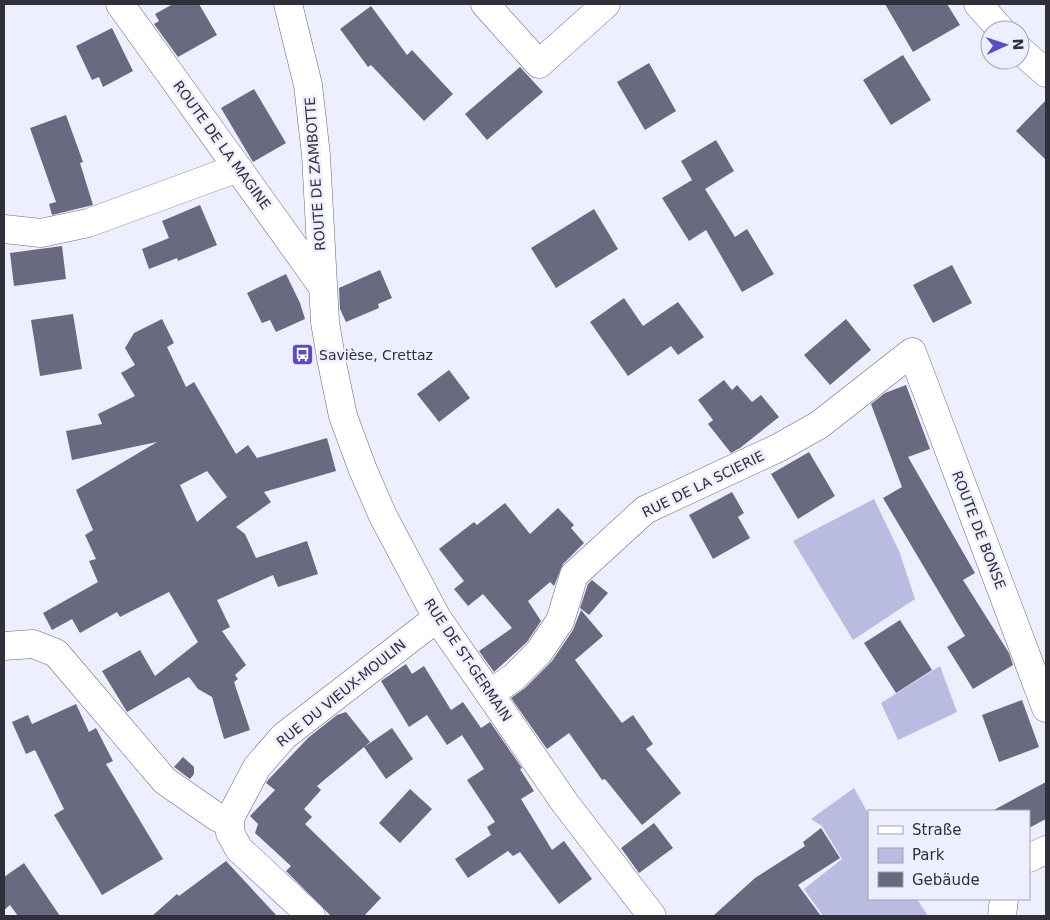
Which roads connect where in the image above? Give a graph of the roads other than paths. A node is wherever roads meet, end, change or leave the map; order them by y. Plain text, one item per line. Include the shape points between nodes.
1 (120, 4) edge
2 (288, 4) edge
3 (485, 4) edge
4 (606, 4) edge
5 (978, 4) edge
6 (992, 20) edge
7 (1030, 59) edge
8 (1046, 73) edge
9 (238, 168) junction
10 (4, 229) edge
11 (322, 287) junction
12 (912, 352) joint
13 (437, 618) junction
14 (4, 646) edge
15 (490, 694) junction
16 (1046, 708) edge
17 (230, 823) junction
18 (1046, 850) edge
19 (1030, 858) edge
20 (1004, 900) edge
21 (311, 916) edge
22 (652, 916) edge
23 (1002, 916) edge

1 - 9 street, ROUTE DE LA MAGINE
2 - 11 street, ROUTE DE ZAMBOTTE via 308,85 316,155
3 - 4 street via 539,64
5 - 6 street
7 - 8 street
9 - 10 street via 88,223 41,233
9 - 11 street, ROUTE DE LA MAGINE
11 - 13 street, RUE DE ST-GERMAIN via 329,349 343,416 372,494
12 - 15 street, RUE DE LA SCIERIE via 819,424 778,448 644,510 574,576 560,621 539,652 514,677
12 - 16 street, ROUTE DE BONSE
13 - 15 street, RUE DE ST-GERMAIN
13 - 17 street, RUE DU VIEUX-MOULIN via 284,736 252,775
14 - 17 street via 33,644 56,653 165,781
15 - 22 street, RUE DE ST-GERMAIN via 565,803
17 - 21 street via 232,837 244,856
18 - 19 street
20 - 23 street

